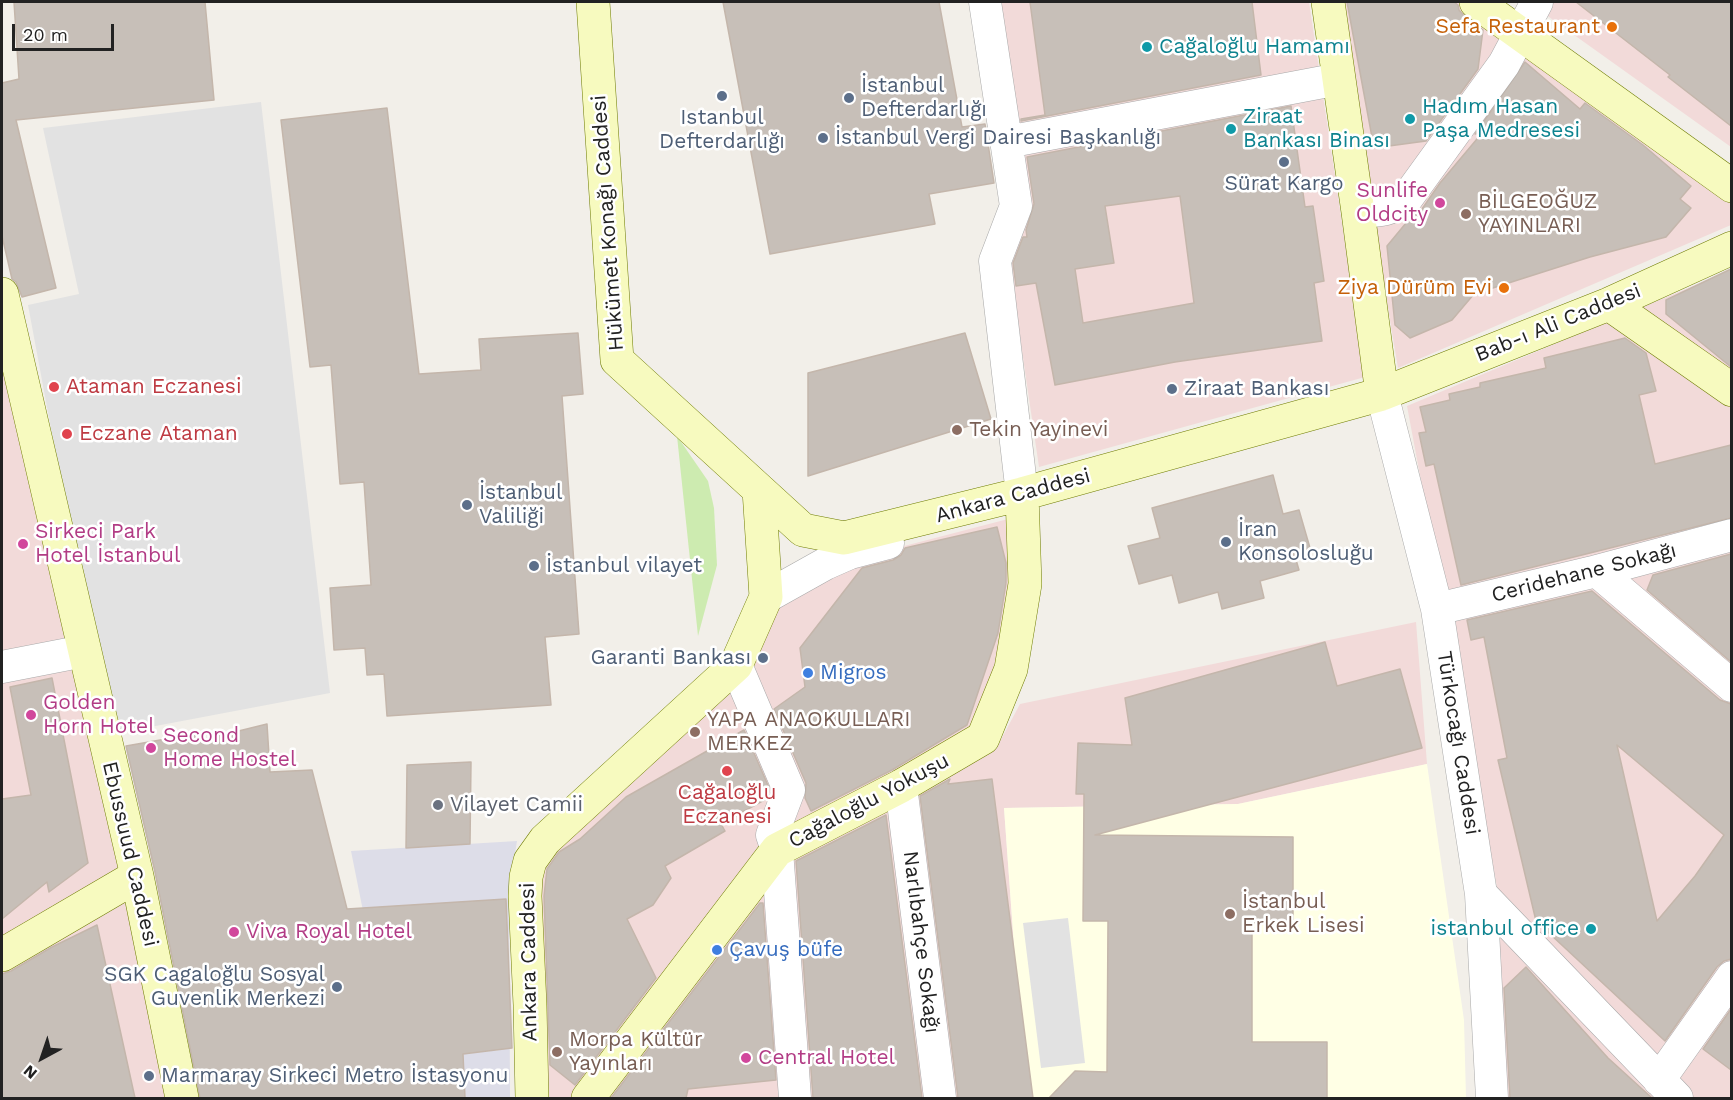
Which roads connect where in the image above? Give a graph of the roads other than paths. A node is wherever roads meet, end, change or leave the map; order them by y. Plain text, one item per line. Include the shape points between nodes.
1 (593, 2) edge
2 (985, 2) edge
3 (1328, 2) edge
4 (1476, 2) edge
5 (1537, 2) edge
6 (1521, 35) junction
7 (1339, 79) junction
8 (1007, 142) junction
9 (1731, 186) edge
10 (1358, 212) junction
11 (1731, 248) edge
12 (2, 294) edge
13 (1609, 304) junction
14 (5, 328) edge
15 (1731, 390) edge
16 (1382, 394) junction
17 (759, 490) junction
18 (1022, 502) junction
19 (1731, 535) edge
20 (1597, 571) junction
21 (766, 597) junction
22 (1437, 609) junction
23 (84, 651) junction
24 (736, 665) junction
25 (2, 667) edge
26 (1731, 686) edge
27 (902, 786) junction
28 (777, 850) junction
29 (137, 876) junction
30 (1481, 894) junction
31 (2, 956) edge
32 (1731, 977) edge
33 (1668, 1089) edge
34 (182, 1098) edge
35 (532, 1098) edge
36 (588, 1098) edge
37 (795, 1098) edge
38 (940, 1098) edge
39 (1492, 1098) edge

1 - 17 main road, Hükümet Konağı Caddesi via 617,360
2 - 8 street
3 - 7 main road
4 - 6 main road
5 - 6 street
6 - 9 main road
6 - 10 street via 1407,198 1380,211
7 - 8 street
7 - 10 main road
8 - 18 street via 1017,206 995,261
10 - 16 main road
11 - 13 main road, Bab-ı Ali Caddesi
12 - 14 main road, Ebussuud Caddesi
13 - 15 main road
13 - 16 main road, Bab-ı Ali Caddesi
14 - 23 main road, Ebussuud Caddesi
16 - 18 main road, Ankara Caddesi
16 - 22 street, Türkocağı Caddesi
17 - 18 main road, Ankara Caddesi via 803,530 844,538
17 - 21 main road, Ankara Caddesi
18 - 21 street, Ankara Caddesi via 850,553
18 - 27 main road, Cağaloğlu Yokuşu via 1024,584 1011,669 983,738
19 - 20 street, Ceridehane Sokağı
20 - 22 street, Ceridehane Sokağı
20 - 26 street
21 - 24 main road, Ankara Caddesi
22 - 30 street, Türkocağı Caddesi
23 - 25 street
23 - 29 main road, Ebussuud Caddesi
24 - 28 street via 789,790 772,835
24 - 35 main road, Ankara Caddesi via 545,840 531,861 525,896
27 - 28 main road, Cağaloğlu Yokuşu
27 - 38 street, Narlıbahçe Sokağı
28 - 36 main road, Cağaloğlu Yokuşu
28 - 37 street
29 - 31 main road
29 - 34 main road, Ebussuud Caddesi
30 - 33 street
30 - 39 street, Türkocağı Caddesi
32 - 33 street

